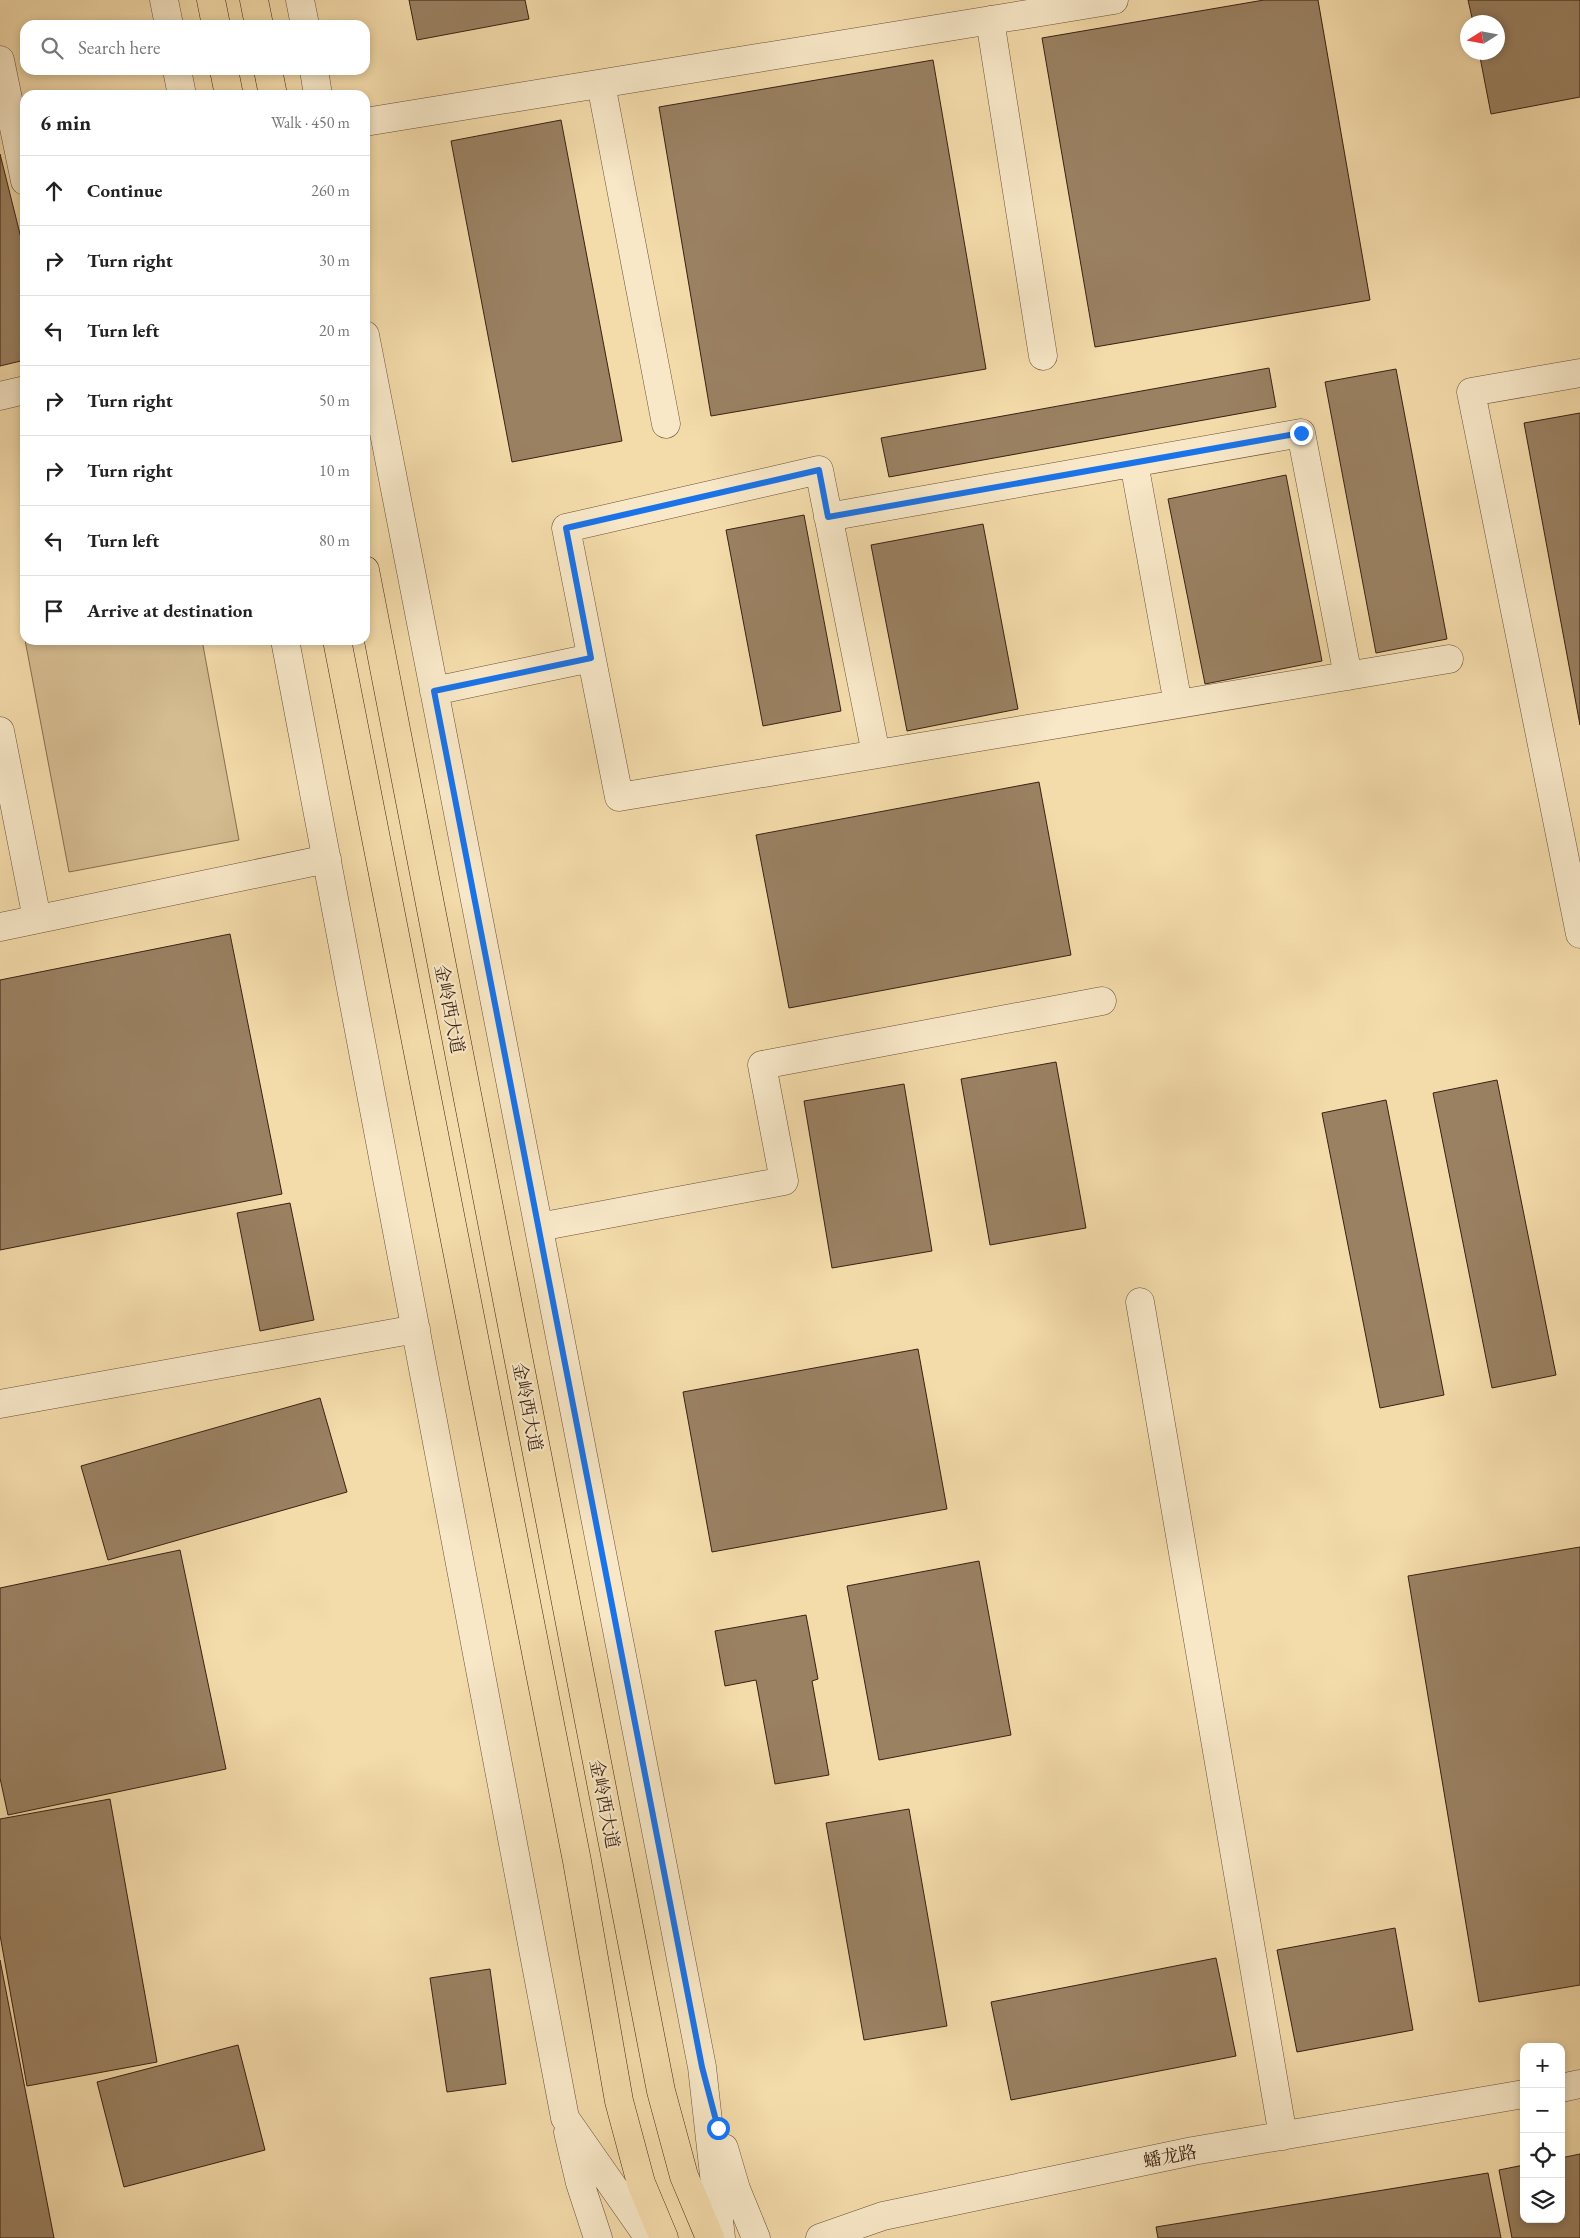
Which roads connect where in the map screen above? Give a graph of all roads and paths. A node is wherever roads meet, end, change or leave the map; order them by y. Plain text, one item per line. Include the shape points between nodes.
1 (164, 0) edge
2 (211, 0) edge
3 (254, 0) edge
4 (300, 0) edge
5 (1114, 0) edge
6 (168, 20) edge
7 (215, 20) edge
8 (258, 20) edge
9 (304, 20) edge
10 (990, 20) junction
11 (0, 60) edge
12 (178, 75) edge
13 (225, 75) edge
14 (269, 75) edge
15 (315, 75) edge
16 (601, 84) junction
17 (181, 90) edge
18 (228, 90) edge
19 (272, 90) edge
20 (317, 90) edge
21 (370, 121) edge
22 (20, 157) edge
23 (1043, 356) dead end
24 (370, 361) edge
25 (1580, 373) edge
26 (20, 391) edge
27 (0, 396) edge
28 (666, 424) dead end
29 (1134, 463) junction
30 (828, 517) junction
31 (370, 596) edge
32 (286, 645) edge
33 (337, 645) edge
34 (591, 658) junction
35 (1449, 659) dead end
36 (1348, 676) junction
37 (434, 691) junction
38 (1178, 704) junction
39 (0, 731) edge
40 (876, 754) junction
41 (327, 859) junction
42 (36, 919) junction
43 (0, 927) edge
44 (1580, 934) edge
45 (1102, 1001) dead end
46 (539, 1227) junction
47 (1140, 1302) dead end
48 (416, 1329) junction
49 (0, 1404) edge
50 (702, 2067) junction
51 (1580, 2084) edge
52 (1565, 2087) edge
53 (1520, 2095) edge
54 (565, 2118) junction
55 (1283, 2136) junction
56 (598, 2238) edge
57 (649, 2238) edge
58 (664, 2238) edge
59 (710, 2238) edge
60 (721, 2238) edge
61 (756, 2238) edge
62 (820, 2238) edge

1 - 6 street
2 - 7 main road
3 - 8 main road
4 - 9 street
5 - 10 street
10 - 16 street
10 - 23 street
11 - 22 street
12 - 17 street
13 - 18 main road
14 - 19 main road
15 - 20 street
16 - 21 street
16 - 28 street
24 - 37 street
25 - 44 street via 1471,392
26 - 27 street
29 - 30 street
29 - 36 street via 1301,433
29 - 38 street
30 - 34 street via 819,470 566,528
30 - 40 street
31 - 59 main road, 金岭西大道 via 661,2091 684,2176
32 - 41 street
33 - 58 main road via 573,1841 619,2101 641,2183
34 - 37 street
34 - 40 street via 619,798
35 - 36 street
36 - 38 street
37 - 46 street
38 - 40 street
39 - 42 street
41 - 42 street
41 - 48 street
42 - 43 street
45 - 46 street via 762,1065 784,1181
46 - 50 street
47 - 55 street
48 - 49 street
48 - 54 street
50 - 60 street
50 - 61 street via 736,2188
51 - 52 street
53 - 55 street, 蟠龙路
54 - 56 street via 580,2183
54 - 57 street
55 - 62 street, 蟠龙路 via 1193,2151 883,2216

